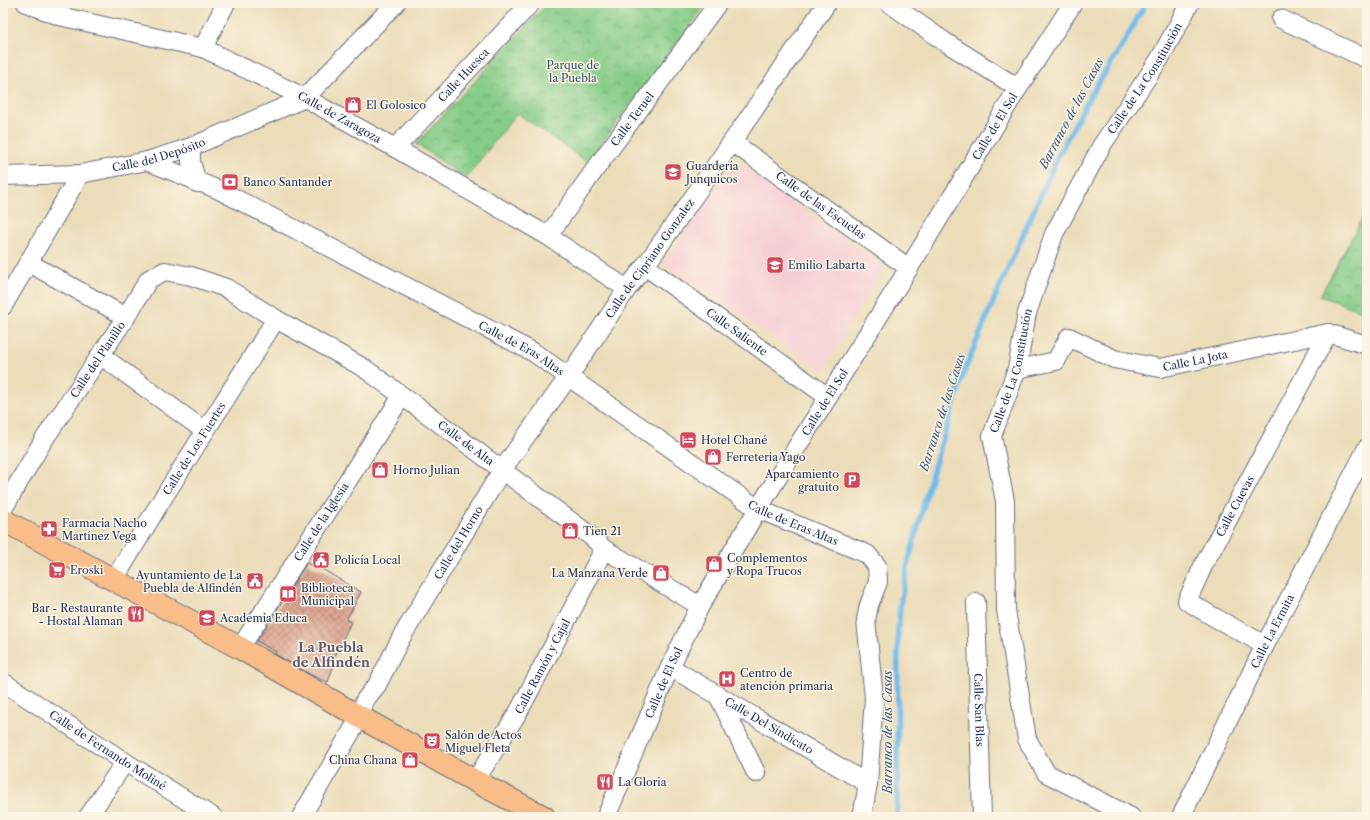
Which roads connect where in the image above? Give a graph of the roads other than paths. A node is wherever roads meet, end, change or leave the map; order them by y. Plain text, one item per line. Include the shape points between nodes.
1 (26, 3) edge
2 (226, 3) edge
3 (396, 3) edge
4 (531, 3) edge
5 (718, 3) edge
6 (827, 3) edge
7 (889, 3) edge
8 (1073, 3) edge
9 (1190, 3) edge
10 (1281, 19) dead end
11 (203, 48) junction
12 (1367, 59) edge
13 (1018, 88) junction
14 (305, 98) junction
15 (732, 142) junction
16 (191, 147) junction
17 (395, 148) junction
18 (147, 161) junction
19 (80, 174) junction
20 (3, 176) edge
21 (198, 183) junction
22 (548, 236) junction
23 (29, 262) junction
24 (645, 266) junction
25 (909, 268) junction
26 (226, 288) joint
27 (627, 289) junction
28 (3, 306) edge
29 (126, 317) junction
30 (276, 319) junction
31 (1328, 333) junction
32 (1367, 345) edge
33 (100, 355) junction
34 (1017, 369) junction
35 (568, 376) junction
36 (402, 396) junction
37 (828, 397) junction
38 (205, 431) junction
39 (1367, 448) edge
40 (502, 470) junction
41 (3, 509) edge
42 (758, 509) junction
43 (3, 520) edge
44 (604, 549) junction
45 (114, 580) junction
46 (976, 602) dead end
47 (700, 606) junction
48 (1265, 645) junction
49 (240, 648) junction
50 (670, 667) junction
51 (3, 682) edge
52 (718, 694) junction
53 (360, 717) junction
54 (125, 762) junction
55 (756, 774) dead end
56 (475, 781) junction
57 (868, 784) junction
58 (88, 817) edge
59 (213, 817) edge
60 (301, 817) edge
61 (544, 817) edge
62 (606, 817) edge
63 (862, 817) edge
64 (982, 817) edge
65 (1131, 817) edge
66 (1180, 817) edge

1 - 11 street, Calle de Zaragoza via 59,16
2 - 11 street
3 - 14 street
4 - 17 street, Calle Huesca
5 - 22 street, Calle Teruel
6 - 15 street, Calle de Cipriano Gonzalez
7 - 13 street
8 - 13 street, Calle de El Sol
9 - 34 street, Calle de La Constitución via 1159,60 1102,146 1054,234 1027,313
10 - 12 street
11 - 14 street, Calle de Zaragoza
13 - 25 street, Calle de El Sol
14 - 16 street, Calle del Depósito
14 - 17 street, Calle de Zaragoza
15 - 24 street, Calle de Cipriano Gonzalez
15 - 25 street, Calle de las Escuelas
16 - 18 street, Calle del Depósito
16 - 21 street via 191,162
17 - 22 street, Calle de Zaragoza
18 - 19 street, Calle del Depósito
18 - 21 street, Calle de Eras Altas
19 - 20 street, Calle del Depósito
19 - 23 street
21 - 35 street, Calle de Eras Altas via 219,190 533,352
22 - 27 street, Calle de Zaragoza
23 - 28 street
23 - 29 street
24 - 27 street, Calle de Cipriano Gonzalez
24 - 37 street, Calle Saliente
25 - 37 street, Calle de El Sol
26 - 29 street, Calle del Planillo via 192,276 165,271 149,279
26 - 30 street, Calle de Alta
27 - 35 street, Calle de Cipriano Gonzalez
29 - 33 street, Calle del Planillo
30 - 36 street, Calle de Alta via 364,368
30 - 38 street, Calle de Los Fuertes
31 - 32 street, Calle La Jota
31 - 34 street, Calle La Jota via 1160,368 1114,359 1069,338 1056,361
31 - 48 street, Calle Cuevas via 1204,564 1187,601
33 - 38 street
33 - 41 street, Calle del Planillo via 42,441
34 - 65 street, Calle de La Constitución via 992,436 1005,501 1006,610 1027,739 1046,773
35 - 40 street, Calle del Horno
35 - 42 street, Calle de Eras Altas
36 - 40 street, Calle de Alta
36 - 49 street, Calle de la Iglesia
37 - 42 street, Calle de El Sol
38 - 45 street, Calle de Los Fuertes
39 - 48 street, Calle La Ermita
40 - 44 street, Calle de Alta via 592,537
40 - 53 street, Calle del Horno via 401,638 377,685 365,700
42 - 47 street, Calle de El Sol
42 - 57 street, Calle de Eras Altas via 867,554 877,566 878,582 866,620 874,698
43 - 45 highway
44 - 47 street, Calle de Alta
44 - 56 street, Calle Ramón y Cajal via 519,711
45 - 49 highway
46 - 64 street, Calle San Blas
47 - 50 street, Calle de El Sol
48 - 66 street, Calle La Ermita
49 - 53 highway
50 - 52 street, Calle Del Sindicato
50 - 62 street, Calle de El Sol
51 - 54 street, Calle de Fernando Moliné
52 - 55 street
52 - 57 street, Calle Del Sindicato
53 - 56 highway
53 - 60 street, Calle del Horno
54 - 58 street
54 - 59 street, Calle de Fernando Moliné
56 - 61 highway
57 - 63 street

